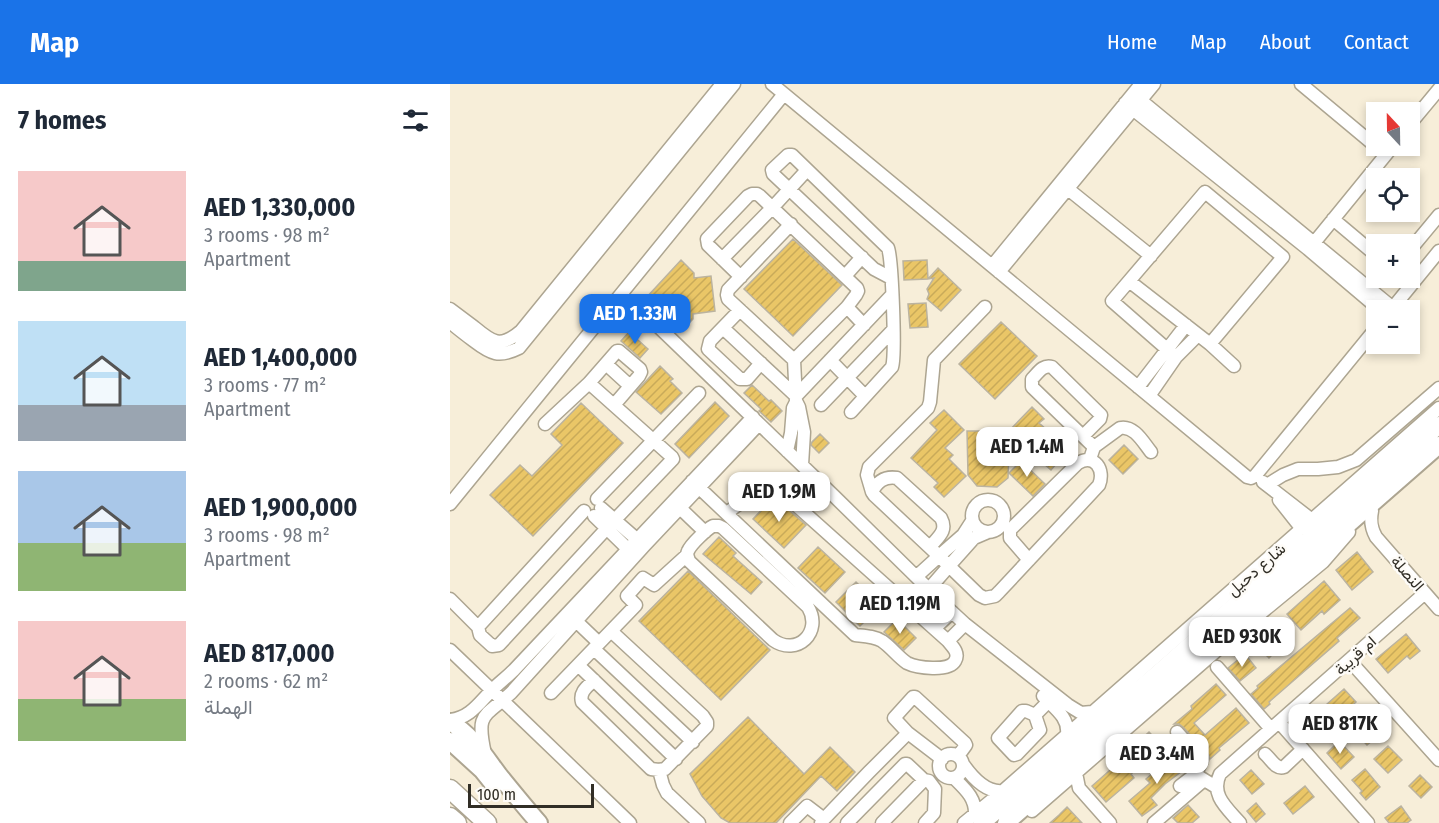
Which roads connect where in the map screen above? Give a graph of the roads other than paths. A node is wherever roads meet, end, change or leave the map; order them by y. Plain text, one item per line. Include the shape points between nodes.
1 (722, 84) edge
2 (735, 84) edge
3 (772, 84) edge
4 (1154, 84) edge
5 (1300, 84) edge
6 (1439, 89) edge
7 (784, 94) junction
8 (1135, 98) edge
9 (1420, 112) edge
10 (1366, 133) edge
11 (1384, 156) edge
12 (807, 170) junction
13 (1068, 189) junction
14 (789, 190) junction
15 (773, 207) junction
16 (1439, 215) edge
17 (1333, 219) junction
18 (791, 224) junction
19 (1420, 238) edge
20 (1311, 246) junction
21 (1366, 247) edge
22 (1439, 251) edge
23 (1151, 256) junction
24 (862, 257) junction
25 (722, 259) junction
26 (995, 269) junction
27 (846, 276) junction
28 (741, 277) junction
29 (891, 278) junction
30 (1130, 281) junction
31 (891, 296) junction
32 (1376, 300) edge
33 (1397, 300) edge
34 (846, 307) junction
35 (985, 307) dead end
36 (639, 308) dead end
37 (450, 309) edge
38 (740, 310) junction
39 (450, 322) edge
40 (864, 325) junction
41 (1186, 326) junction
42 (723, 328) junction
43 (893, 330) junction
44 (1198, 335) junction
45 (1366, 340) edge
46 (1210, 344) junction
47 (1172, 354) junction
48 (794, 360) junction
49 (830, 360) junction
50 (761, 363) junction
51 (606, 364) junction
52 (1233, 366) dead end
53 (848, 378) junction
54 (589, 383) junction
55 (630, 386) junction
56 (1138, 387) junction
57 (1439, 388) edge
58 (699, 393) dead end
59 (865, 396) junction
60 (1149, 396) junction
61 (796, 398) junction
62 (614, 405) junction
63 (821, 405) dead end
64 (1439, 408) edge
65 (851, 412) dead end
66 (756, 421) junction
67 (544, 424) dead end
68 (1439, 425) edge
69 (1083, 436) junction
70 (654, 441) junction
71 (1439, 444) edge
72 (787, 452) junction
73 (1151, 452) dead end
74 (1092, 453) junction
75 (1439, 455) edge
76 (801, 465) junction
77 (1255, 476) junction
78 (696, 484) junction
79 (1267, 485) junction
80 (872, 492) junction
81 (450, 504) edge
82 (680, 508) junction
83 (594, 509) junction
84 (1372, 511) junction
85 (727, 513) junction
86 (1295, 513) junction
87 (972, 520) junction
88 (1312, 520) junction
89 (1004, 521) junction
90 (1017, 523) junction
91 (611, 524) junction
92 (1302, 529) junction
93 (1349, 531) junction
94 (705, 532) junction
95 (988, 532) junction
96 (1376, 537) junction
97 (930, 546) junction
98 (1337, 546) junction
99 (636, 547) junction
100 (687, 555) junction
101 (939, 556) junction
102 (1029, 560) junction
103 (949, 566) junction
104 (916, 576) junction
105 (929, 589) junction
106 (1425, 593) junction
107 (450, 599) edge
108 (1256, 604) junction
109 (1439, 609) edge
110 (952, 612) junction
111 (576, 621) junction
112 (965, 624) junction
113 (478, 627) junction
114 (935, 628) junction
115 (611, 631) junction
116 (948, 640) junction
117 (597, 646) junction
118 (450, 650) edge
119 (535, 657) junction
120 (1010, 659) junction
121 (1349, 660) junction
122 (578, 665) junction
123 (1217, 667) dead end
124 (594, 680) junction
125 (492, 690) junction
126 (551, 693) dead end
127 (503, 700) junction
128 (1048, 702) junction
129 (1092, 712) junction
130 (1035, 715) dead end
131 (450, 721) edge
132 (1275, 726) junction
133 (450, 732) edge
134 (909, 732) junction
135 (1177, 732) dead end
136 (1067, 734) junction
137 (450, 741) edge
138 (693, 742) junction
139 (1303, 749) junction
140 (1265, 754) dead end
141 (676, 759) junction
142 (942, 759) junction
143 (960, 760) junction
144 (1439, 760) edge
145 (484, 763) junction
146 (659, 770) junction
147 (941, 773) junction
148 (1076, 773) junction
149 (1201, 776) junction
150 (954, 778) junction
151 (927, 781) junction
152 (1065, 783) junction
153 (1180, 786) dead end
154 (1216, 787) junction
155 (1079, 788) junction
156 (452, 789) edge
157 (1003, 791) junction
158 (450, 817) edge
159 (978, 819) edge
160 (823, 821) edge
161 (457, 823) edge
162 (487, 823) edge
163 (523, 823) edge
164 (539, 823) edge
165 (630, 823) edge
166 (699, 823) edge
167 (790, 823) edge
168 (847, 823) edge
169 (882, 823) edge
170 (925, 823) edge
171 (964, 823) edge
172 (1006, 823) edge
173 (1018, 823) edge
174 (1110, 823) edge
175 (1154, 823) edge
176 (1240, 823) edge
177 (1368, 823) edge

1 - 37 street via 513,338 491,341
2 - 39 street via 519,348 508,354 496,354
3 - 7 street
4 - 8 street
5 - 10 street
6 - 9 street
7 - 26 street
7 - 81 street
8 - 13 street
8 - 20 street
8 - 26 street
11 - 17 street
12 - 14 street
12 - 14 street via 789,154 772,170
12 - 29 street via 888,248
13 - 23 street
13 - 26 street
14 - 15 street
14 - 24 street
15 - 18 street
15 - 25 street
15 - 25 street via 757,194 748,196 707,239
16 - 19 street
17 - 20 street
17 - 21 street
18 - 27 street
18 - 28 street
20 - 32 street
22 - 33 street
23 - 30 street
23 - 46 street via 1205,192 1283,257
24 - 27 street
24 - 29 street
25 - 28 street
26 - 56 street
27 - 34 street via 858,291
28 - 38 street via 727,294
29 - 31 street
30 - 41 street
30 - 47 street via 1112,301
31 - 40 street
31 - 43 street
34 - 40 street
34 - 48 street
35 - 80 street via 933,360 929,405 870,467 867,475
36 - 66 street
38 - 42 street
38 - 48 street
40 - 49 street
41 - 44 street
41 - 47 street
42 - 50 street
42 - 50 street via 708,348 740,379 747,379
43 - 53 street
43 - 59 street via 892,367
44 - 46 street
44 - 47 street
45 - 77 street
46 - 52 street
47 - 56 street
47 - 60 street
48 - 61 street
49 - 53 street
49 - 61 street
50 - 61 street
51 - 54 street
51 - 55 street
51 - 55 street via 621,351 641,372
53 - 59 street
53 - 63 street
54 - 62 street
54 - 67 street
55 - 62 street
56 - 60 street
57 - 79 street via 1356,460 1338,467 1298,469
58 - 70 street
59 - 65 street
60 - 77 street via 1247,477
61 - 72 street
61 - 76 street via 804,432
62 - 70 street
64 - 88 street, شارع دحيل
66 - 72 street
66 - 78 street
68 - 159 main road, شارع دحيل via 1152,678
69 - 69 street via 1032,387 1032,379 1044,367 1052,367 1101,415
69 - 74 street
70 - 83 street
70 - 91 street via 673,459
71 - 108 main road, شارع دحيل
72 - 76 street
73 - 74 street via 1131,429 1124,427
74 - 90 street
74 - 102 street via 1102,472 1100,485
75 - 84 street
76 - 104 street
77 - 79 street
78 - 82 street
78 - 85 street
78 - 99 street
79 - 86 street
80 - 97 street
80 - 97 street via 881,480 897,478 941,518 943,532
82 - 94 street
82 - 99 street
83 - 91 street
83 - 113 street
84 - 93 street
84 - 96 street via 1371,527
85 - 114 street via 750,496 771,491 782,494
85 - 116 street via 855,636 874,637 908,664 932,669 955,662 956,651
86 - 88 street
86 - 92 street
87 - 89 street via 978,502 992,500 1002,508
87 - 95 street via 981,531
87 - 101 street via 963,535
88 - 92 street, شارع دحيل
89 - 90 street
89 - 95 street via 995,531
90 - 102 street via 1010,530 1010,538
91 - 99 street
91 - 113 street via 499,645 492,646
92 - 129 street, شارع دحيل
93 - 96 street via 1361,530
93 - 98 street
94 - 100 street
94 - 100 street via 713,526 723,528 804,603 813,619 808,637 792,646 777,643
95 - 103 street via 974,538
96 - 106 street, النصلة
97 - 101 street
98 - 108 main road
98 - 148 street
99 - 111 street
99 - 119 street
100 - 115 street via 654,585 644,578 627,596 636,605
101 - 103 street
101 - 104 street
102 - 103 street via 995,596 985,598
103 - 105 street
104 - 105 street
105 - 110 street
106 - 109 street, النصلة
106 - 121 street, ام قريبة
107 - 113 street
108 - 172 main road, شارع دحيل
110 - 112 street
110 - 114 street
111 - 117 street
111 - 119 street
112 - 116 street
112 - 120 street
114 - 116 street
115 - 117 street
115 - 138 street via 703,716 707,726
117 - 122 street
117 - 138 street
118 - 125 street
119 - 125 street
119 - 127 street
120 - 128 street
120 - 129 street via 1077,711
121 - 132 street, ام قريبة
121 - 144 street
122 - 124 street
122 - 126 street
123 - 132 street
124 - 141 street
124 - 146 street via 582,692 582,702 651,769
125 - 127 street
125 - 131 street via 472,712
127 - 145 street via 488,712 482,724
127 - 165 street
128 - 130 street
128 - 136 street via 1065,719
129 - 136 street, شارع دحيل
131 - 145 main road via 468,735
132 - 139 street
132 - 154 street, ام قريبة via 1225,769
133 - 145 main road
134 - 142 street
134 - 143 street via 894,718 914,696 965,743
134 - 160 street
135 - 149 street via 1202,760
136 - 157 street, شارع دحيل
137 - 145 main road
138 - 141 street
139 - 140 street via 1281,768
139 - 177 street
141 - 146 street
142 - 143 street via 948,754
142 - 147 street
143 - 150 street via 961,772
143 - 157 street via 987,788
145 - 163 main road
145 - 164 main road
146 - 166 street via 667,793
147 - 150 street
147 - 151 street
148 - 152 street
148 - 155 street
149 - 153 street
149 - 154 street
149 - 175 street
150 - 159 street via 972,798
151 - 168 street via 905,764
151 - 169 street
151 - 170 street via 936,793 935,811
152 - 155 street
152 - 173 street
154 - 176 street via 1220,799
155 - 174 street
156 - 162 highway
157 - 159 street, شارع دحيل
158 - 161 highway
159 - 171 street, شارع دحيل
160 - 167 street via 807,806

